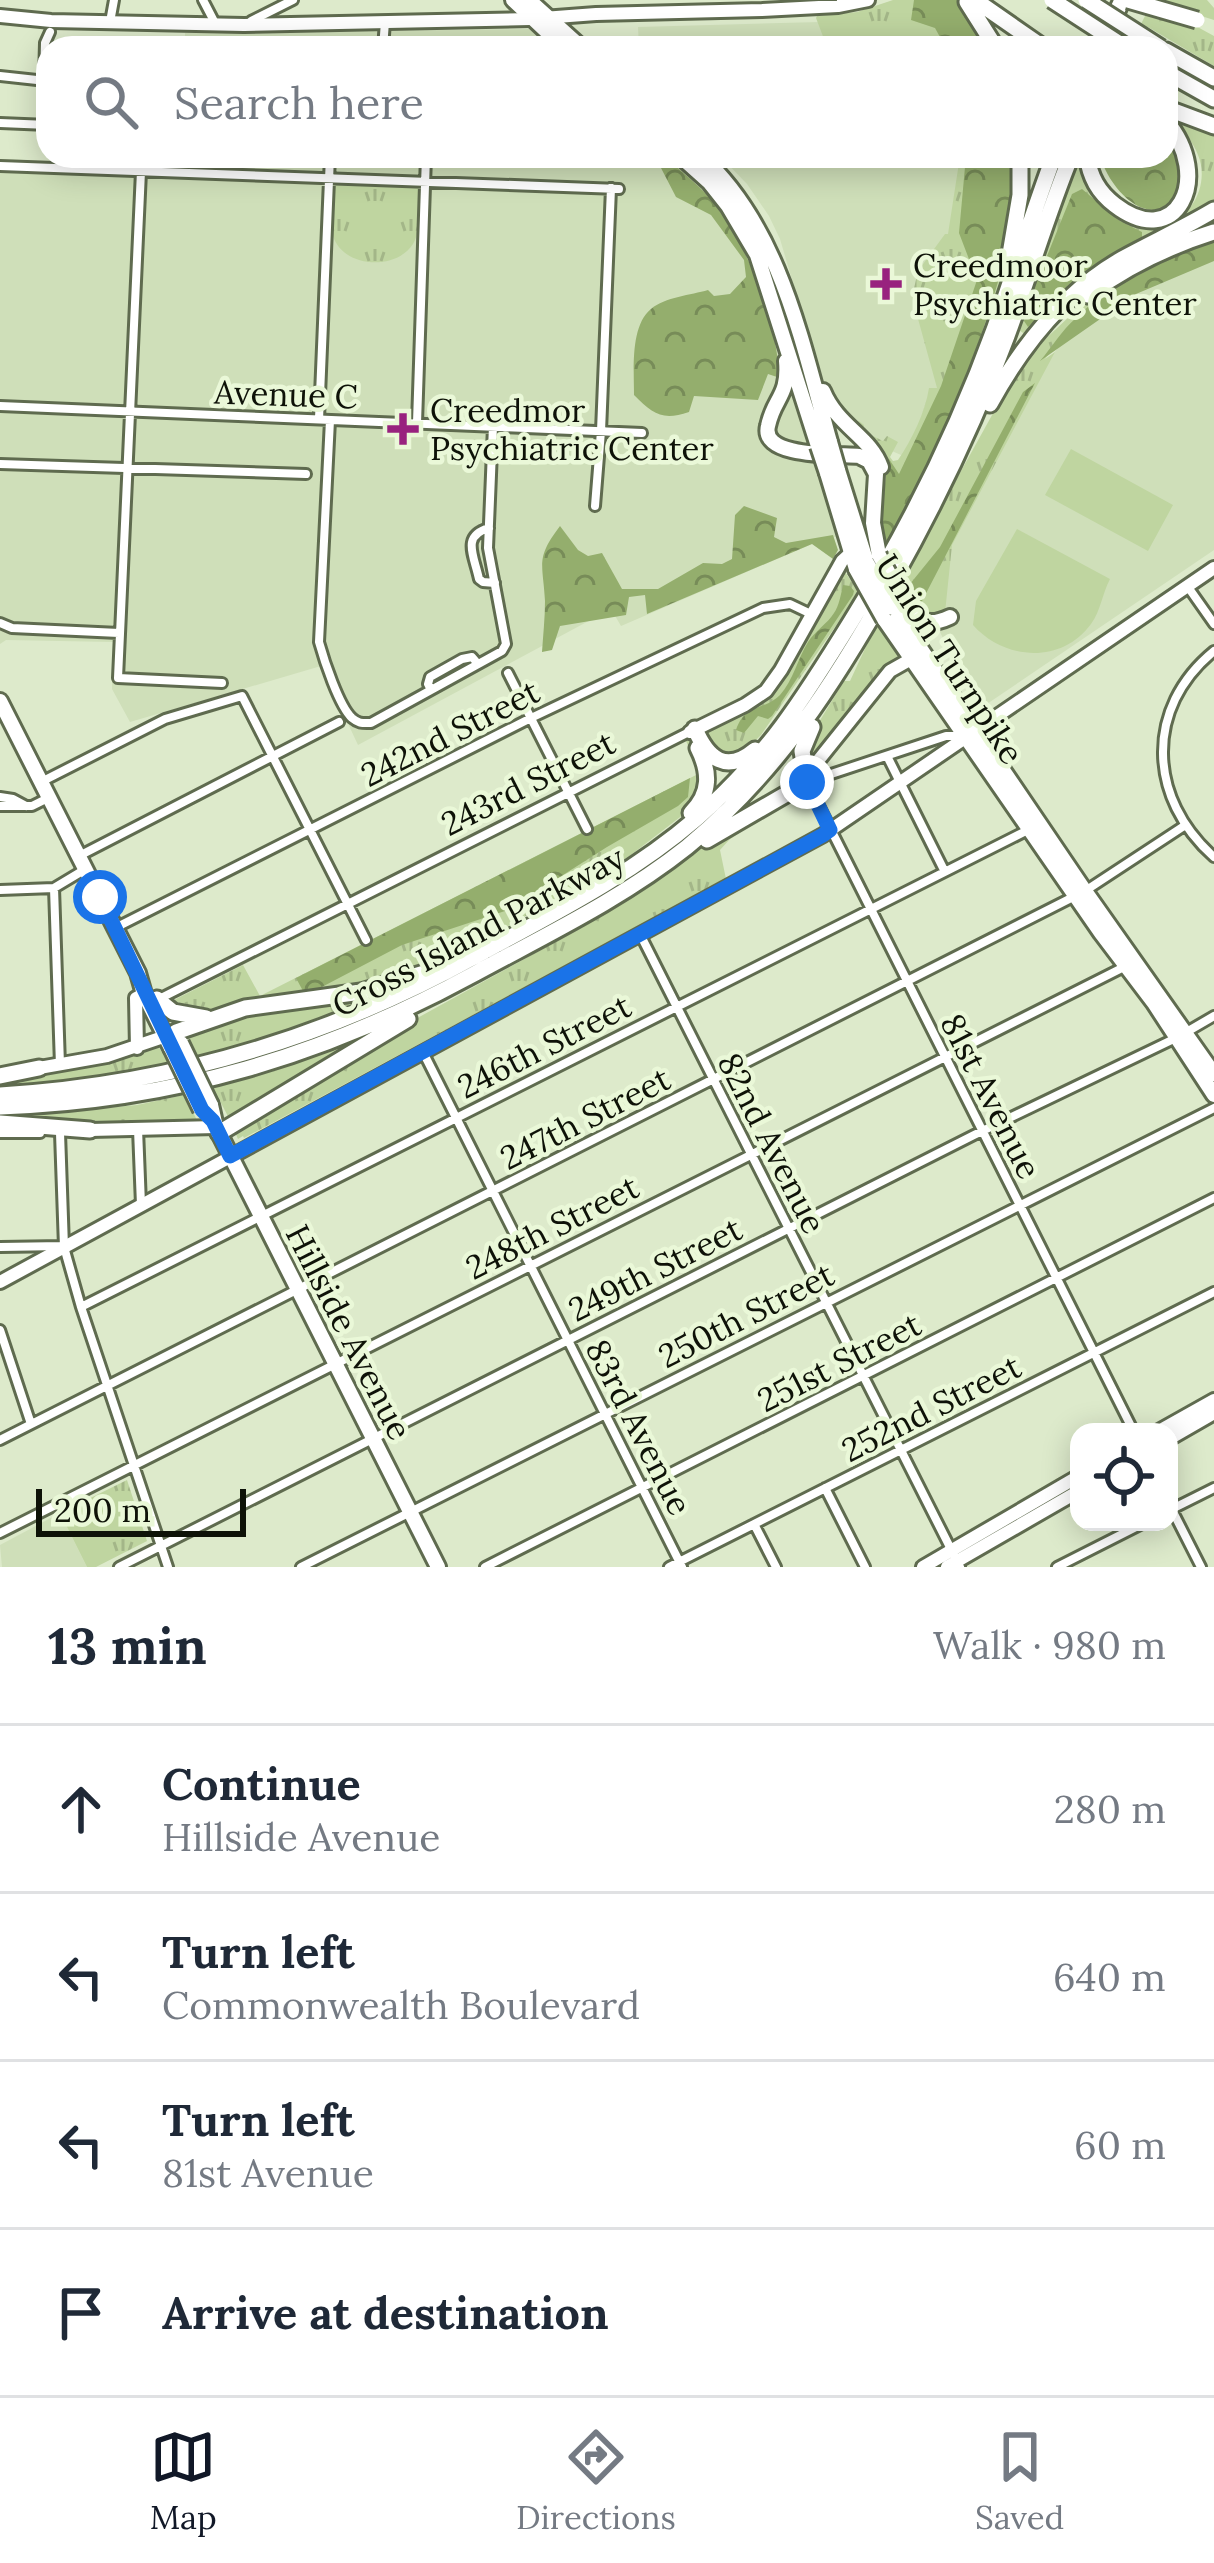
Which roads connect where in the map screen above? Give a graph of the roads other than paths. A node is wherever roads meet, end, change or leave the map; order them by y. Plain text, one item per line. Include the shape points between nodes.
1 (114, 0) edge
2 (203, 0) edge
3 (293, 0) edge
4 (512, 0) edge
5 (529, 0) edge
6 (868, 0) edge
7 (1052, 0) edge
8 (1086, 0) edge
9 (1125, 0) edge
10 (1142, 0) edge
11 (976, 2) edge
12 (0, 16) edge
13 (548, 17) junction
14 (530, 19) junction
15 (385, 20) junction
16 (110, 22) junction
17 (293, 23) junction
18 (216, 25) junction
19 (244, 25) junction
20 (50, 26) junction
21 (1214, 28) edge
22 (47, 36) edge
23 (51, 36) edge
24 (384, 36) edge
25 (550, 36) edge
26 (569, 36) edge
27 (991, 36) edge
28 (1028, 36) edge
29 (1105, 36) edge
30 (1106, 36) edge
31 (1126, 36) edge
32 (1141, 36) edge
33 (1178, 58) edge
34 (0, 76) edge
35 (1214, 78) edge
36 (1178, 79) edge
37 (36, 80) edge
38 (1214, 99) edge
39 (1178, 112) edge
40 (0, 123) edge
41 (36, 124) edge
42 (1214, 126) edge
43 (1178, 134) edge
44 (0, 166) edge
45 (36, 167) edge
46 (56, 168) edge
47 (330, 168) edge
48 (426, 168) edge
49 (693, 168) edge
50 (715, 168) edge
51 (1020, 168) edge
52 (1050, 168) edge
53 (1067, 168) edge
54 (1091, 168) edge
55 (141, 171) junction
56 (329, 178) junction
57 (425, 182) junction
58 (1214, 210) edge
59 (1214, 232) edge
60 (791, 335) junction
61 (976, 375) junction
62 (0, 406) edge
63 (130, 411) junction
64 (324, 419) junction
65 (981, 420) junction
66 (417, 423) junction
67 (493, 426) junction
68 (601, 431) junction
69 (642, 433) dead end
70 (0, 464) edge
71 (128, 468) junction
72 (306, 474) dead end
73 (595, 506) dead end
74 (925, 522) junction
75 (489, 528) junction
76 (865, 556) junction
77 (1214, 568) edge
78 (495, 583) junction
79 (1187, 586) junction
80 (811, 614) junction
81 (950, 617) dead end
82 (0, 623) edge
83 (1214, 624) edge
84 (119, 634) junction
85 (1214, 651) edge
86 (917, 656) junction
87 (841, 671) junction
88 (508, 674) dead end
89 (820, 675) junction
90 (222, 683) dead end
91 (0, 701) edge
92 (531, 718) junction
93 (339, 722) dead end
94 (692, 730) junction
95 (971, 733) junction
96 (273, 756) junction
97 (887, 756) junction
98 (41, 782) junction
99 (807, 782) junction
100 (900, 782) junction
101 (568, 792) junction
102 (0, 796) edge
103 (50, 798) junction
104 (0, 806) edge
105 (28, 807) junction
106 (1184, 826) junction
107 (587, 829) dead end
108 (1030, 829) junction
109 (310, 830) junction
110 (830, 830) junction
111 (1214, 857) edge
112 (655, 861) junction
113 (82, 863) junction
114 (944, 870) junction
115 (53, 888) junction
116 (0, 890) edge
117 (1080, 893) junction
118 (348, 904) junction
119 (870, 908) junction
120 (116, 928) junction
121 (639, 933) junction
122 (366, 940) dead end
123 (496, 954) junction
124 (1127, 965) junction
125 (907, 982) junction
126 (151, 997) junction
127 (676, 1006) junction
128 (1214, 1016) edge
129 (209, 1018) junction
130 (1182, 1035) junction
131 (173, 1040) junction
132 (137, 1048) junction
133 (422, 1051) junction
134 (944, 1056) junction
135 (60, 1065) junction
136 (39, 1068) joint
137 (0, 1073) edge
138 (1214, 1074) edge
139 (714, 1080) junction
140 (0, 1095) edge
141 (1214, 1095) edge
142 (0, 1107) edge
143 (1214, 1108) edge
144 (455, 1117) junction
145 (212, 1119) junction
146 (0, 1123) edge
147 (138, 1129) junction
148 (90, 1130) junction
149 (982, 1131) junction
150 (0, 1133) edge
151 (60, 1133) junction
152 (751, 1154) junction
153 (230, 1156) junction
154 (493, 1191) junction
155 (1214, 1198) edge
156 (1019, 1204) junction
157 (141, 1205) junction
158 (260, 1216) junction
159 (788, 1228) junction
160 (64, 1246) junction
161 (0, 1247) edge
162 (530, 1265) junction
163 (1056, 1279) junction
164 (0, 1282) edge
165 (298, 1290) junction
166 (1214, 1292) edge
167 (826, 1302) junction
168 (81, 1307) junction
169 (0, 1330) edge
170 (568, 1340) junction
171 (1094, 1352) junction
172 (335, 1364) junction
173 (863, 1376) junction
174 (107, 1386) junction
175 (1214, 1400) edge
176 (1214, 1413) edge
177 (605, 1414) junction
178 (1130, 1423) edge
179 (1173, 1423) edge
180 (31, 1424) junction
181 (1178, 1434) edge
182 (373, 1438) junction
183 (0, 1440) edge
184 (901, 1450) junction
185 (134, 1466) junction
186 (1070, 1482) edge
187 (642, 1488) junction
188 (825, 1488) junction
189 (1214, 1488) edge
190 (1070, 1496) edge
191 (1178, 1504) edge
192 (410, 1512) junction
193 (1178, 1523) edge
194 (754, 1524) junction
195 (1128, 1531) edge
196 (0, 1533) edge
197 (160, 1546) junction
198 (954, 1561) edge
199 (681, 1564) edge
200 (118, 1567) edge
201 (168, 1567) edge
202 (301, 1567) edge
203 (438, 1567) edge
204 (485, 1567) edge
205 (670, 1567) edge
206 (776, 1567) edge
207 (865, 1567) edge
208 (923, 1567) edge
209 (1057, 1567) edge
210 (1201, 1567) edge

1 - 16 street
2 - 18 street
3 - 17 street
3 - 19 street
4 - 14 main road
5 - 13 main road
6 - 13 street
7 - 29 highway, bridge
8 - 32 highway, bridge
9 - 21 highway, bridge
9 - 30 highway
10 - 31 highway
11 - 27 highway
11 - 28 highway
12 - 20 street
13 - 14 street
13 - 26 main road
14 - 15 street
14 - 25 main road
15 - 17 street
15 - 24 street
16 - 18 street
16 - 20 street
17 - 19 street
18 - 19 street
20 - 22 street
20 - 23 street
33 - 35 highway
34 - 37 street
36 - 38 highway
39 - 42 highway
40 - 41 street
43 - 54 highway via 1195,161 1193,193 1160,220 1118,208
44 - 45 street
46 - 55 street
47 - 56 street
48 - 57 street
49 - 60 main road, Union Turnpike via 757,255
50 - 60 main road, Union Turnpike via 774,259
51 - 61 highway via 1011,253
52 - 61 highway, Cross Island Parkway
53 - 74 highway, Cross Island Parkway via 989,383
55 - 56 street
55 - 63 street
56 - 57 street
56 - 64 street
57 - 66 street
57 - 68 street via 615,189
58 - 65 highway via 1065,301 1021,351
59 - 65 highway via 1126,270 1069,310 1025,355
60 - 76 main road, Union Turnpike, bridge
60 - 76 main road via 835,415 880,463
60 - 76 main road via 785,390 767,434 786,450 869,461 876,474
61 - 89 highway, Cross Island Parkway via 919,501
62 - 63 street, Avenue C
63 - 64 street, Avenue C
63 - 71 street
64 - 66 street, Avenue C
64 - 78 street via 320,642 351,717 371,723 502,652
65 - 74 highway
66 - 67 street, Avenue C
67 - 68 street, Avenue C
67 - 75 street
68 - 69 street, Avenue C
68 - 73 street
70 - 71 street
71 - 72 street
71 - 84 street
74 - 87 highway, Cross Island Parkway
75 - 78 street
75 - 78 street via 475,532 472,544 479,578
76 - 80 street, 243rd Street via 842,561
76 - 81 main road, bridge via 927,624
76 - 86 main road, Union Turnpike, bridge via 888,614
77 - 79 street
79 - 83 street
79 - 95 street
80 - 92 street, 242nd Street via 768,606
80 - 94 street, 243rd Street via 766,691
82 - 84 street
84 - 90 street via 118,678
85 - 106 street via 1183,684 1165,732 1166,782
86 - 95 main road, Union Turnpike
86 - 99 street via 888,674
87 - 99 highway via 805,741
87 - 112 highway, Cross Island Parkway via 760,778 722,816
88 - 92 street
89 - 94 highway via 742,759 713,758
89 - 112 highway, Cross Island Parkway via 741,776
91 - 98 main road, Hillside Avenue
92 - 101 street
92 - 109 street, 242nd Street
93 - 96 street
94 - 101 street, 243rd Street
94 - 112 highway via 706,764 704,796
95 - 97 street
95 - 100 street
95 - 108 main road, Union Turnpike
95 - 117 main road, Union Turnpike
96 - 98 street via 242,696 165,718
96 - 109 street
96 - 113 street
97 - 99 street
97 - 100 street
98 - 103 main road, Hillside Avenue
99 - 110 street, 81st Avenue
99 - 112 highway
100 - 110 street
100 - 114 street
101 - 107 street
101 - 118 street, 243rd Street
102 - 105 street
103 - 105 street
103 - 113 main road, Hillside Avenue
104 - 105 street
106 - 111 street
106 - 117 street, 247th Street
108 - 114 street, 246th Street
108 - 117 main road, Union Turnpike
109 - 118 street
109 - 120 street, 242nd Street
110 - 119 street, 81st Avenue
110 - 121 street
112 - 123 highway, Cross Island Parkway via 620,894
113 - 115 street
113 - 120 main road, Hillside Avenue
114 - 119 street, 246th Street
115 - 116 street
115 - 135 street
117 - 124 main road, Union Turnpike
117 - 125 street, 247th Street
117 - 130 main road, Union Turnpike
118 - 122 street
118 - 126 street, 243rd Street
119 - 125 street, 81st Avenue
119 - 127 street, 246th Street
120 - 126 main road, Hillside Avenue
121 - 127 street, 82nd Avenue
121 - 133 street
123 - 129 highway via 384,987
123 - 140 highway, Cross Island Parkway via 271,1046 121,1082
123 - 142 highway, Cross Island Parkway via 371,1026 252,1069 140,1095
123 - 145 highway via 454,993
124 - 130 main road, Union Turnpike
124 - 134 street, 248th Street
125 - 134 street, 81st Avenue
125 - 139 street, 247th Street
126 - 129 highway via 173,1012
126 - 131 main road, Hillside Avenue
126 - 132 street via 136,998
127 - 139 street, 82nd Avenue
127 - 144 street, 246th Street
128 - 130 street, 249th Street
129 - 131 highway
130 - 138 main road, Union Turnpike
130 - 141 main road, Union Turnpike
130 - 149 street, 249th Street
131 - 132 street
131 - 145 main road, Hillside Avenue, bridge
132 - 135 street
133 - 144 street, 83rd Avenue
133 - 153 street
134 - 149 street, 81st Avenue
134 - 152 street, 248th Street
135 - 136 street
136 - 137 highway
139 - 152 street, 82nd Avenue
139 - 154 street, 247th Street
143 - 156 street, 250th Street
144 - 154 street, 83rd Avenue
144 - 158 street, 246th Street
145 - 147 street
145 - 153 main road, Hillside Avenue
146 - 148 highway
147 - 148 street
147 - 157 street
148 - 151 street
149 - 156 street, 81st Avenue
149 - 159 street, 249th Street
150 - 151 street
151 - 160 street
152 - 159 street, 82nd Avenue
152 - 162 street, 248th Street
153 - 157 street
153 - 158 main road, Hillside Avenue
154 - 162 street, 83rd Avenue
154 - 165 street, 247th Street
155 - 163 street, 251st Street
156 - 163 street, 81st Avenue
156 - 167 street, 250th Street
157 - 160 street
158 - 165 main road, Hillside Avenue
158 - 168 street, 246th Street
159 - 167 street, 82nd Avenue
159 - 170 street, 249th Street
160 - 161 street
160 - 164 street
160 - 168 street
162 - 170 street, 83rd Avenue
162 - 172 street, 248th Street
163 - 171 street, 81st Avenue
163 - 173 street, 251st Street
165 - 172 main road, Hillside Avenue
165 - 174 street, 247th Street
166 - 171 street, 252nd Street
167 - 173 street, 82nd Avenue
167 - 177 street, 250th Street
168 - 174 street
169 - 180 street
170 - 177 street, 83rd Avenue
170 - 182 street, 249th Street
171 - 178 street, 81st Avenue
171 - 184 street, 252nd Street
172 - 182 main road, Hillside Avenue
172 - 185 street, 248th Street
173 - 184 street, 82nd Avenue
173 - 187 street, 251st Street
174 - 180 street, 247th Street
174 - 185 street
175 - 179 street
176 - 181 street
177 - 187 street, 83rd Avenue
177 - 192 street, 250th Street
180 - 183 street, 247th Street
182 - 192 main road, Hillside Avenue
182 - 197 street, 249th Street
184 - 188 street, 252nd Street
184 - 198 street, 82nd Avenue
185 - 196 street, 248th Street
185 - 197 street
186 - 198 street
187 - 199 street, 83rd Avenue
187 - 204 street, 251st Street
188 - 194 street, 252nd Street
188 - 207 street
189 - 191 street
190 - 198 street
192 - 202 street, 250th Street
192 - 203 main road, Hillside Avenue
193 - 210 street
194 - 199 street, 252nd Street
194 - 206 street
195 - 209 street
197 - 200 street, 249th Street
197 - 201 street
198 - 208 street
199 - 205 street, 252nd Street

